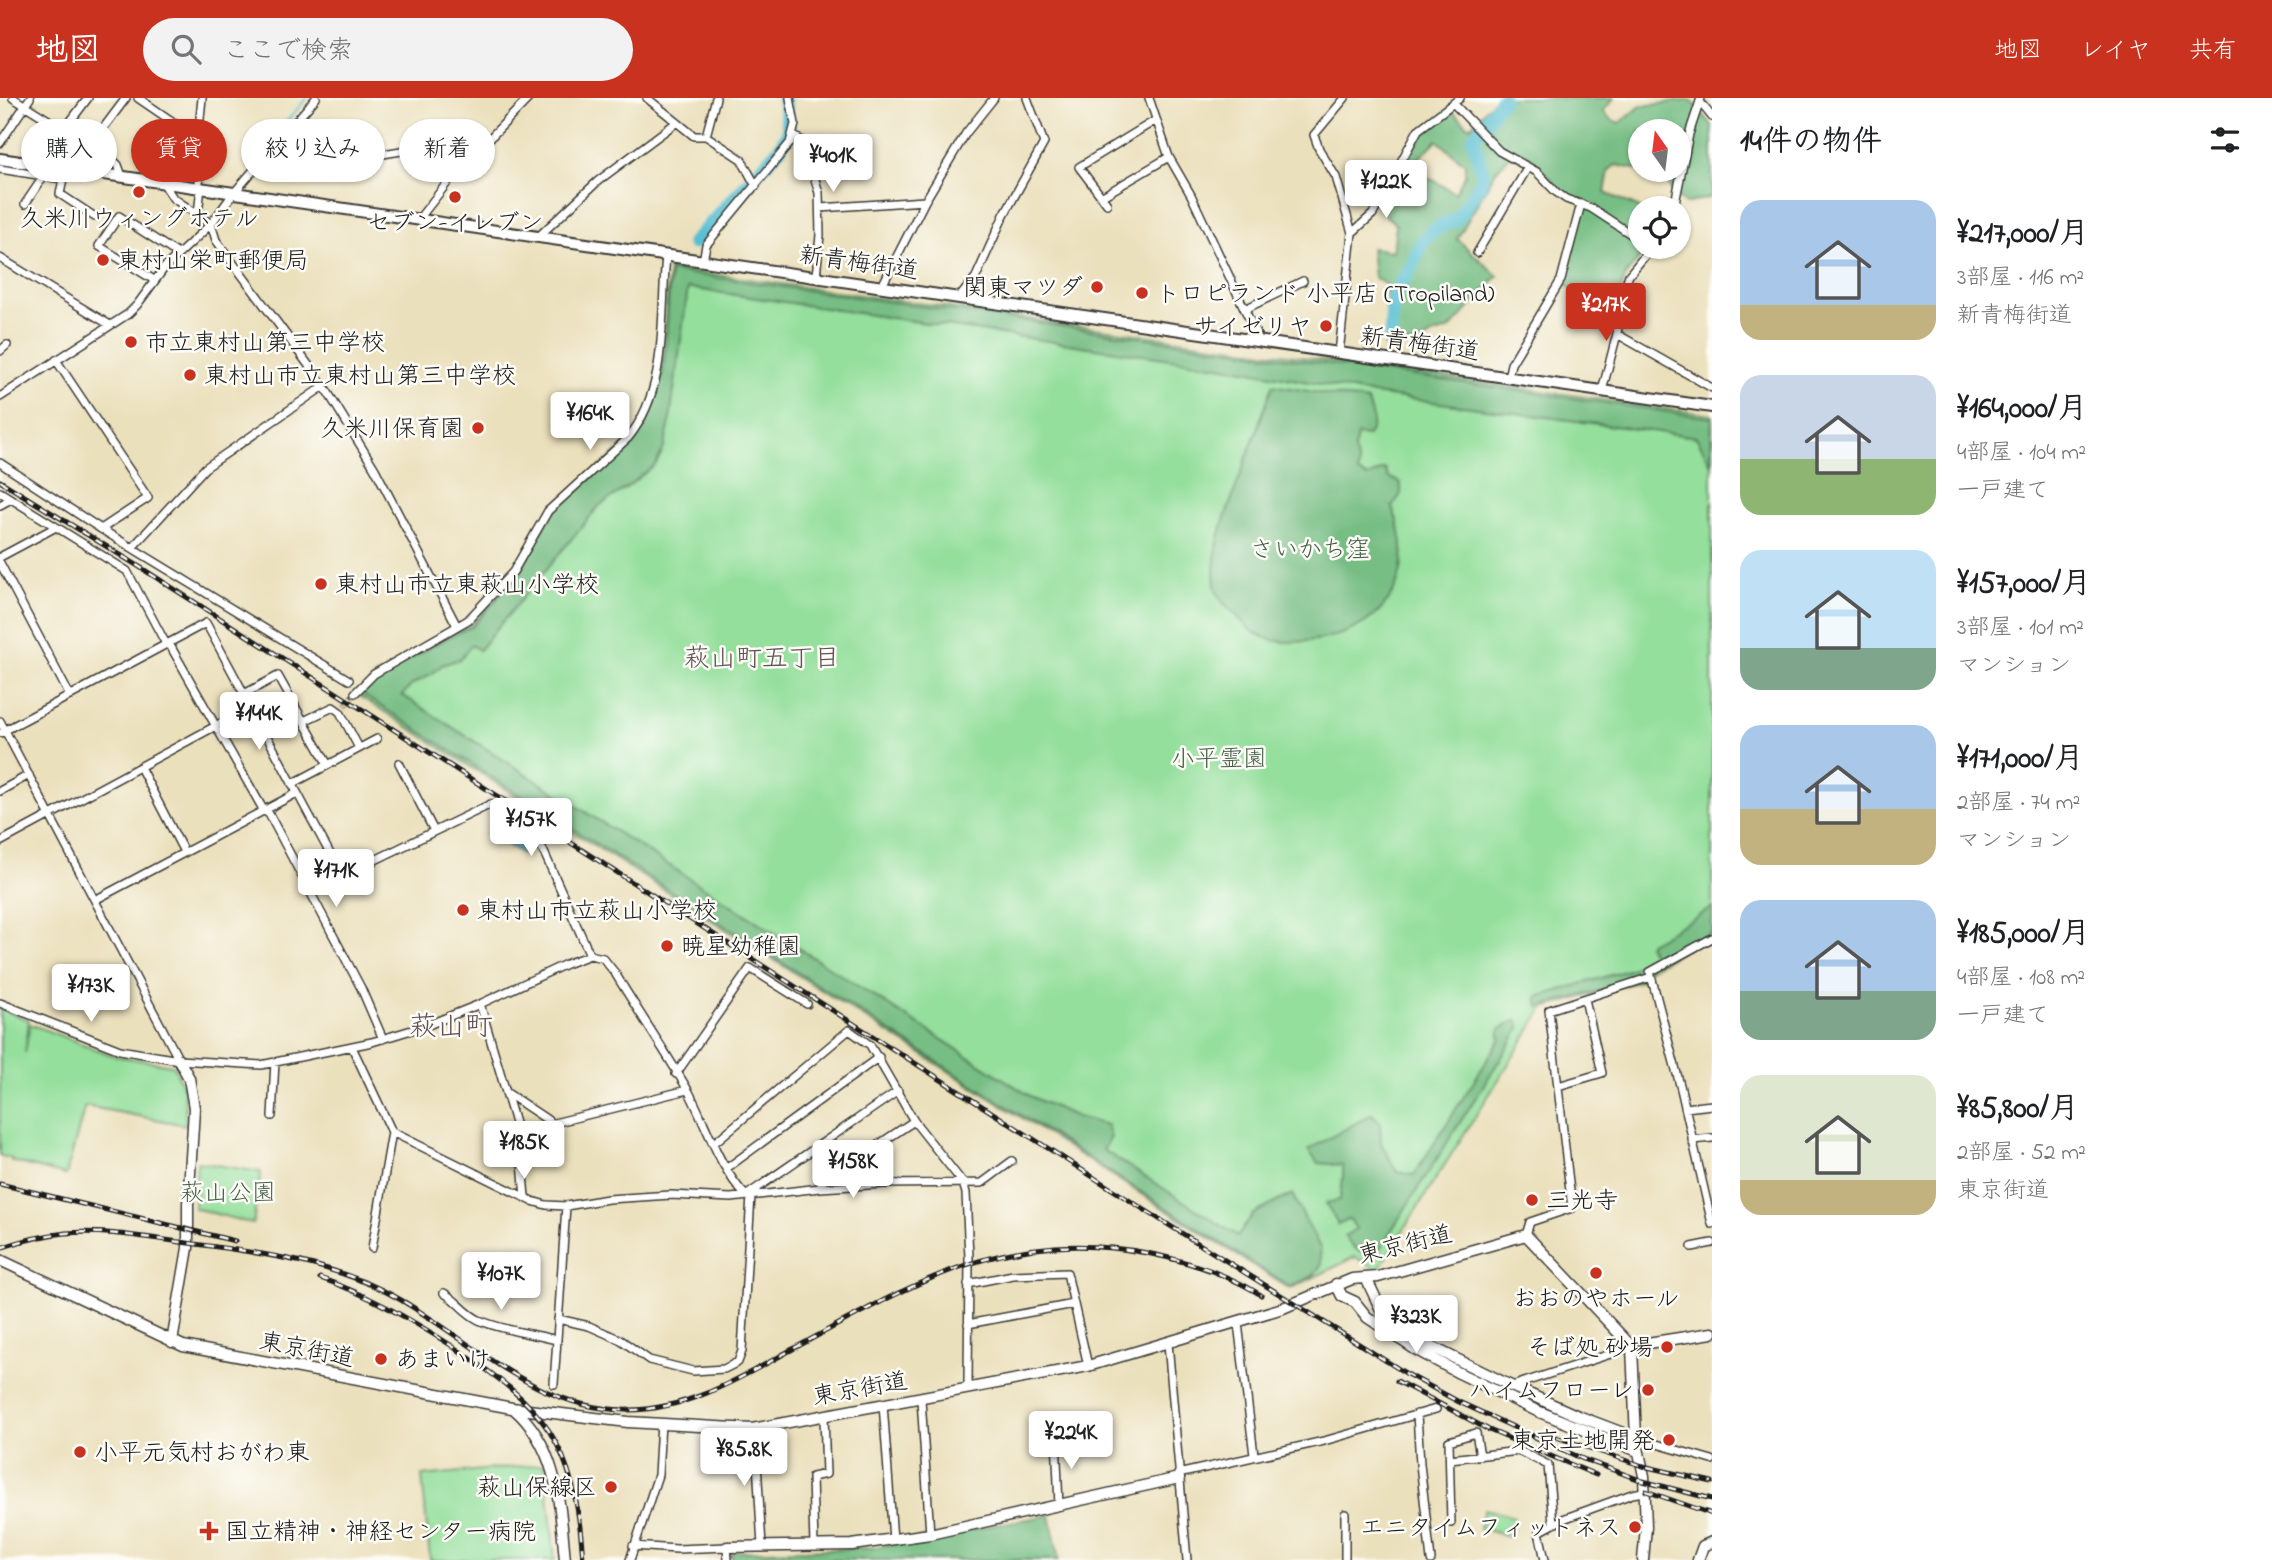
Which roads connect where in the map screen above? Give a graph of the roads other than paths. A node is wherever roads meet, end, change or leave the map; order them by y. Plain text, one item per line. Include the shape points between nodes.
1 (13, 98) edge
2 (30, 98) edge
3 (88, 98) edge
4 (126, 98) edge
5 (138, 98) edge
6 (202, 98) edge
7 (316, 98) edge
8 (529, 98) edge
9 (647, 98) edge
10 (716, 98) edge
11 (790, 98) edge
12 (994, 98) edge
13 (1027, 98) edge
14 (1149, 98) edge
15 (1345, 98) edge
16 (1701, 100) edge
17 (1457, 101) edge
18 (25, 106) junction
19 (1712, 117) edge
20 (46, 119) edge
21 (72, 119) edge
22 (110, 119) edge
23 (169, 119) edge
24 (200, 119) edge
25 (298, 119) edge
26 (1156, 120) junction
27 (677, 122) junction
28 (495, 133) edge
29 (706, 136) junction
30 (794, 136) junction
31 (0, 142) edge
32 (1168, 157) junction
33 (0, 159) edge
34 (117, 164) edge
35 (1528, 167) junction
36 (0, 169) edge
37 (21, 172) edge
38 (122, 176) junction
39 (40, 182) edge
40 (62, 182) edge
41 (200, 182) edge
42 (243, 182) edge
43 (448, 182) edge
44 (164, 184) junction
45 (755, 185) junction
46 (200, 187) junction
47 (233, 194) junction
48 (1676, 196) edge
49 (1101, 197) junction
50 (925, 201) junction
51 (25, 204) dead end
52 (1107, 204) dead end
53 (1581, 204) junction
54 (820, 208) junction
55 (198, 214) junction
56 (94, 217) dead end
57 (418, 220) junction
58 (211, 224) junction
59 (1628, 232) edge
60 (1352, 233) junction
61 (538, 237) junction
62 (1477, 253) dead end
63 (178, 254) junction
64 (666, 256) junction
65 (0, 258) edge
66 (1642, 259) edge
67 (703, 261) junction
68 (816, 277) junction
69 (154, 280) junction
70 (1303, 281) dead end
71 (882, 286) junction
72 (959, 298) junction
73 (1245, 309) junction
74 (110, 326) junction
75 (1617, 334) junction
76 (1260, 342) junction
77 (7, 345) dead end
78 (0, 351) edge
79 (1339, 353) junction
80 (56, 360) junction
81 (1508, 377) junction
82 (324, 386) junction
83 (1712, 388) edge
84 (1602, 391) junction
85 (0, 397) edge
86 (1712, 407) edge
87 (0, 463) edge
88 (0, 492) edge
89 (11, 499) junction
90 (0, 505) edge
91 (56, 527) junction
92 (101, 529) junction
93 (132, 548) junction
94 (0, 557) edge
95 (0, 563) edge
96 (457, 626) junction
97 (166, 644) junction
98 (349, 680) dead end
99 (355, 694) tunnel mouth
100 (244, 695) junction
101 (70, 696) junction
102 (251, 707) junction
103 (0, 721) edge
104 (304, 721) junction
105 (215, 727) junction
106 (3, 732) edge
107 (377, 739) dead end
108 (359, 748) junction
109 (399, 763) dead end
110 (328, 765) junction
111 (140, 768) junction
112 (29, 775) junction
113 (292, 784) junction
114 (0, 791) edge
115 (297, 793) junction
116 (264, 811) junction
117 (50, 815) junction
118 (434, 831) junction
119 (0, 842) edge
120 (184, 852) junction
121 (342, 876) junction
122 (311, 891) junction
123 (95, 900) junction
124 (1712, 938) edge
125 (590, 955) junction
126 (1651, 977) junction
127 (1585, 999) junction
128 (0, 1003) edge
129 (480, 1004) junction
130 (807, 1004) dead end
131 (383, 1039) junction
132 (352, 1047) junction
133 (878, 1057) junction
134 (179, 1060) junction
135 (275, 1062) junction
136 (676, 1074) junction
137 (1558, 1086) junction
138 (687, 1090) junction
139 (898, 1091) junction
140 (506, 1093) junction
141 (1712, 1105) edge
142 (1685, 1108) junction
143 (272, 1116) dead end
144 (914, 1121) junction
145 (552, 1123) junction
146 (392, 1132) junction
147 (518, 1132) junction
148 (1712, 1138) edge
149 (1692, 1140) junction
150 (714, 1143) junction
151 (1012, 1161) dead end
152 (727, 1168) junction
153 (1712, 1180) edge
154 (1703, 1181) junction
155 (963, 1184) junction
156 (820, 1188) junction
157 (749, 1195) junction
158 (525, 1197) junction
159 (566, 1206) junction
160 (1712, 1224) edge
161 (1526, 1235) junction
162 (1712, 1243) edge
163 (1692, 1247) dead end
164 (372, 1248) dead end
165 (0, 1260) edge
166 (1366, 1278) junction
167 (968, 1284) junction
168 (1336, 1284) junction
169 (444, 1293) dead end
170 (1074, 1304) junction
171 (558, 1319) junction
172 (1238, 1323) junction
173 (968, 1324) junction
174 (1712, 1333) edge
175 (557, 1340) junction
176 (172, 1342) junction
177 (1168, 1343) junction
178 (1632, 1347) junction
179 (1087, 1366) junction
180 (554, 1384) dead end
181 (1511, 1386) junction
182 (968, 1388) junction
183 (1494, 1391) junction
184 (920, 1398) junction
185 (883, 1405) junction
186 (512, 1408) junction
187 (1436, 1409) dead end
188 (1417, 1414) junction
189 (824, 1416) junction
190 (661, 1423) junction
191 (755, 1429) junction
192 (1056, 1437) dead end
193 (1636, 1438) junction
194 (1638, 1451) junction
195 (1254, 1455) junction
196 (1480, 1456) junction
197 (1450, 1459) junction
198 (1712, 1460) edge
199 (1179, 1476) junction
200 (1643, 1492) junction
201 (1059, 1506) junction
202 (1345, 1514) dead end
203 (1451, 1522) dead end
204 (1553, 1523) junction
205 (930, 1534) junction
206 (893, 1539) junction
207 (1712, 1542) edge
208 (814, 1545) junction
209 (633, 1546) junction
210 (762, 1546) junction
211 (727, 1547) junction
212 (565, 1560) edge
213 (630, 1560) edge
214 (728, 1560) edge
215 (1187, 1560) edge
216 (1345, 1560) edge
217 (1431, 1560) edge
218 (1545, 1560) edge
219 (1643, 1560) edge
220 (1698, 1560) edge

1 - 18 street
2 - 18 street
3 - 21 street
4 - 22 street
5 - 23 street
6 - 24 street
7 - 25 street
8 - 28 street
9 - 27 street
10 - 29 street
11 - 30 street
12 - 50 street via 966,133
13 - 72 street via 1044,143 976,277
14 - 26 street
15 - 60 street via 1314,135 1335,177
16 - 19 street
16 - 48 street
17 - 35 street via 1499,151
17 - 60 street via 1418,130 1373,214
18 - 20 street
18 - 31 street
26 - 32 street
26 - 49 street via 1079,167
27 - 29 street via 694,136
27 - 61 street via 598,181
29 - 45 street via 741,159
30 - 45 street
30 - 54 street via 804,142
32 - 49 street
32 - 73 street
33 - 38 main road, 新青梅街道
34 - 38 street
35 - 53 street via 1566,199
35 - 62 street
36 - 37 street
38 - 44 main road, 新青梅街道
39 - 51 street
40 - 56 street via 60,194
41 - 46 street
42 - 47 street
43 - 57 street
44 - 46 main road, 新青梅街道
44 - 55 street via 173,198
45 - 67 street via 706,245
46 - 47 main road, 新青梅街道
46 - 55 street
47 - 57 main road, 新青梅街道
47 - 58 street
49 - 52 street
50 - 54 street
50 - 71 street
53 - 59 street
53 - 81 street via 1561,280 1511,364
54 - 68 street
55 - 58 street
57 - 61 main road, 新青梅街道
58 - 63 street
58 - 82 street via 216,240
60 - 79 street
61 - 64 main road, 新青梅街道
63 - 69 street
63 - 69 street via 119,216 99,246
64 - 67 main road, 新青梅街道
64 - 96 street via 661,347 648,405 638,425 548,511 513,572
65 - 74 street
66 - 75 street via 1623,292
67 - 68 main road, 新青梅街道
68 - 71 main road, 新青梅街道
69 - 74 street via 137,305
70 - 73 street
71 - 72 main road, 新青梅街道
72 - 76 main road, 新青梅街道
73 - 76 street
74 - 80 street
75 - 83 street
75 - 84 street
76 - 79 main road, 新青梅街道
77 - 78 street
79 - 81 main road, 新青梅街道
80 - 85 street
80 - 92 street via 148,498
81 - 84 main road, 新青梅街道
82 - 93 street via 205,468
82 - 96 street via 375,469
84 - 86 main road, 新青梅街道
87 - 92 street
88 - 89 street
89 - 90 street
89 - 91 street
91 - 94 street
91 - 97 street via 127,571
92 - 93 street
93 - 98 street
95 - 101 street
96 - 99 street via 374,674
97 - 100 street via 206,623
97 - 101 street
97 - 105 street
100 - 102 street
100 - 104 street via 278,676
101 - 106 street
102 - 105 street
102 - 113 street
103 - 106 street
104 - 108 street via 333,707 342,709
104 - 110 street
105 - 111 street
105 - 116 street
106 - 112 street
107 - 108 street
108 - 110 street
109 - 118 street
110 - 113 street
111 - 117 street
111 - 120 street
112 - 114 street
112 - 117 street
113 - 115 street
115 - 116 street
115 - 121 street
116 - 120 street
116 - 122 street
117 - 119 street
117 - 123 street
118 - 121 street
118 - 125 street via 491,804 534,830
120 - 123 street
121 - 122 street
122 - 131 street
123 - 134 street
124 - 126 street via 1650,972
125 - 129 street
125 - 136 street via 603,958 615,973
126 - 127 street
126 - 142 street
127 - 137 street via 1549,1010
127 - 137 street via 1602,1073
128 - 134 street via 120,1050
129 - 131 street
129 - 140 street
130 - 136 street via 750,968
131 - 132 street
132 - 135 street
132 - 146 street
133 - 139 street
133 - 150 street via 849,1030
133 - 152 street
134 - 135 street via 249,1065
134 - 176 street via 189,1078 194,1126 188,1248
135 - 143 street
136 - 138 street
137 - 161 street via 1572,1208 1530,1222
138 - 145 street
138 - 150 street
139 - 144 street
139 - 157 street
140 - 145 street
140 - 147 street
141 - 142 street
142 - 149 street
144 - 155 street
144 - 156 street via 822,1182
145 - 147 street
146 - 158 street
146 - 164 street
147 - 158 street
148 - 149 street
149 - 154 street
150 - 152 street
151 - 155 street via 982,1184
152 - 157 street
153 - 154 street
154 - 160 street
155 - 156 street
155 - 167 street
156 - 157 street
157 - 159 street via 671,1195
157 - 171 street via 738,1362 693,1371 649,1360 621,1340
158 - 159 street
159 - 171 street
161 - 166 street, 東京街道
161 - 178 street
162 - 163 street
165 - 176 street, 東京街道
166 - 168 street, 東京街道
166 - 181 street via 1386,1320
167 - 170 street via 1013,1275 1067,1273
167 - 173 street
168 - 172 street, 東京街道 via 1311,1298
168 - 183 street via 1342,1296 1355,1302 1384,1330
169 - 175 street via 480,1321
170 - 173 street
170 - 179 street
171 - 175 street
172 - 177 street, 東京街道
172 - 195 street
173 - 182 street
174 - 178 street
175 - 180 street
176 - 186 street, 東京街道
177 - 179 street, 東京街道
177 - 199 street
178 - 181 street
178 - 193 street
179 - 182 street, 東京街道
181 - 183 street
181 - 193 street
182 - 184 street, 東京街道
183 - 194 street
184 - 185 street, 東京街道
184 - 205 street
185 - 189 street, 東京街道
185 - 206 street
186 - 190 street, 東京街道
186 - 212 street via 549,1459 559,1499
187 - 188 street
188 - 195 street
188 - 217 street
189 - 191 street, 東京街道
189 - 208 street via 826,1474 812,1477
190 - 191 street, 東京街道
190 - 209 street via 658,1475
191 - 210 street
192 - 201 street
193 - 194 street
193 - 198 street
194 - 200 street
195 - 199 street
196 - 197 street
196 - 197 street via 1476,1433 1449,1441
196 - 204 street via 1519,1451 1548,1465
197 - 203 street
199 - 201 street
199 - 215 street
200 - 204 street
200 - 219 street
201 - 205 street
202 - 216 street
204 - 218 street via 1539,1532
205 - 206 street
206 - 208 street
207 - 220 street via 1703,1546
208 - 210 street
209 - 211 street
209 - 213 street
210 - 211 street
211 - 214 street

